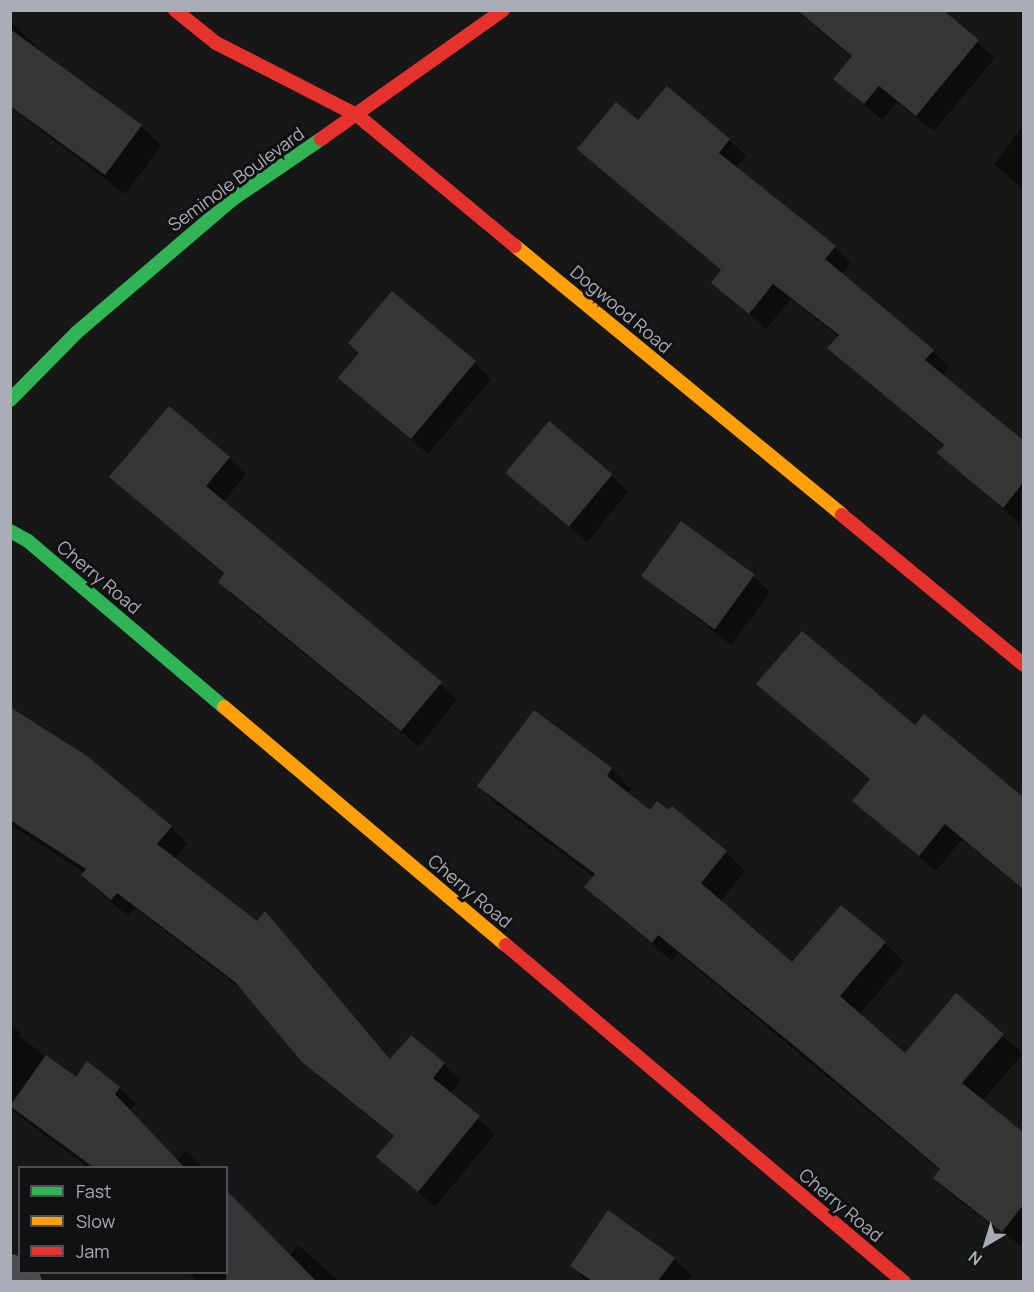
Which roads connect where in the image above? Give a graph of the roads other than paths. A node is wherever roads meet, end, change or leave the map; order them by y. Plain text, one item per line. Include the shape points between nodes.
1 (175, 10) edge
2 (503, 10) edge
3 (357, 115) junction
4 (10, 400) edge
5 (10, 531) edge
6 (1023, 665) edge
7 (10, 1269) edge
8 (25, 1281) edge
9 (904, 1281) edge

1 - 3 street, Dogwood Road via 216,43
2 - 3 street, Seminole Boulevard
3 - 4 street, Seminole Boulevard via 233,199 153,264 76,333
3 - 6 street, Dogwood Road
5 - 9 street, Cherry Road via 28,540
7 - 8 street

